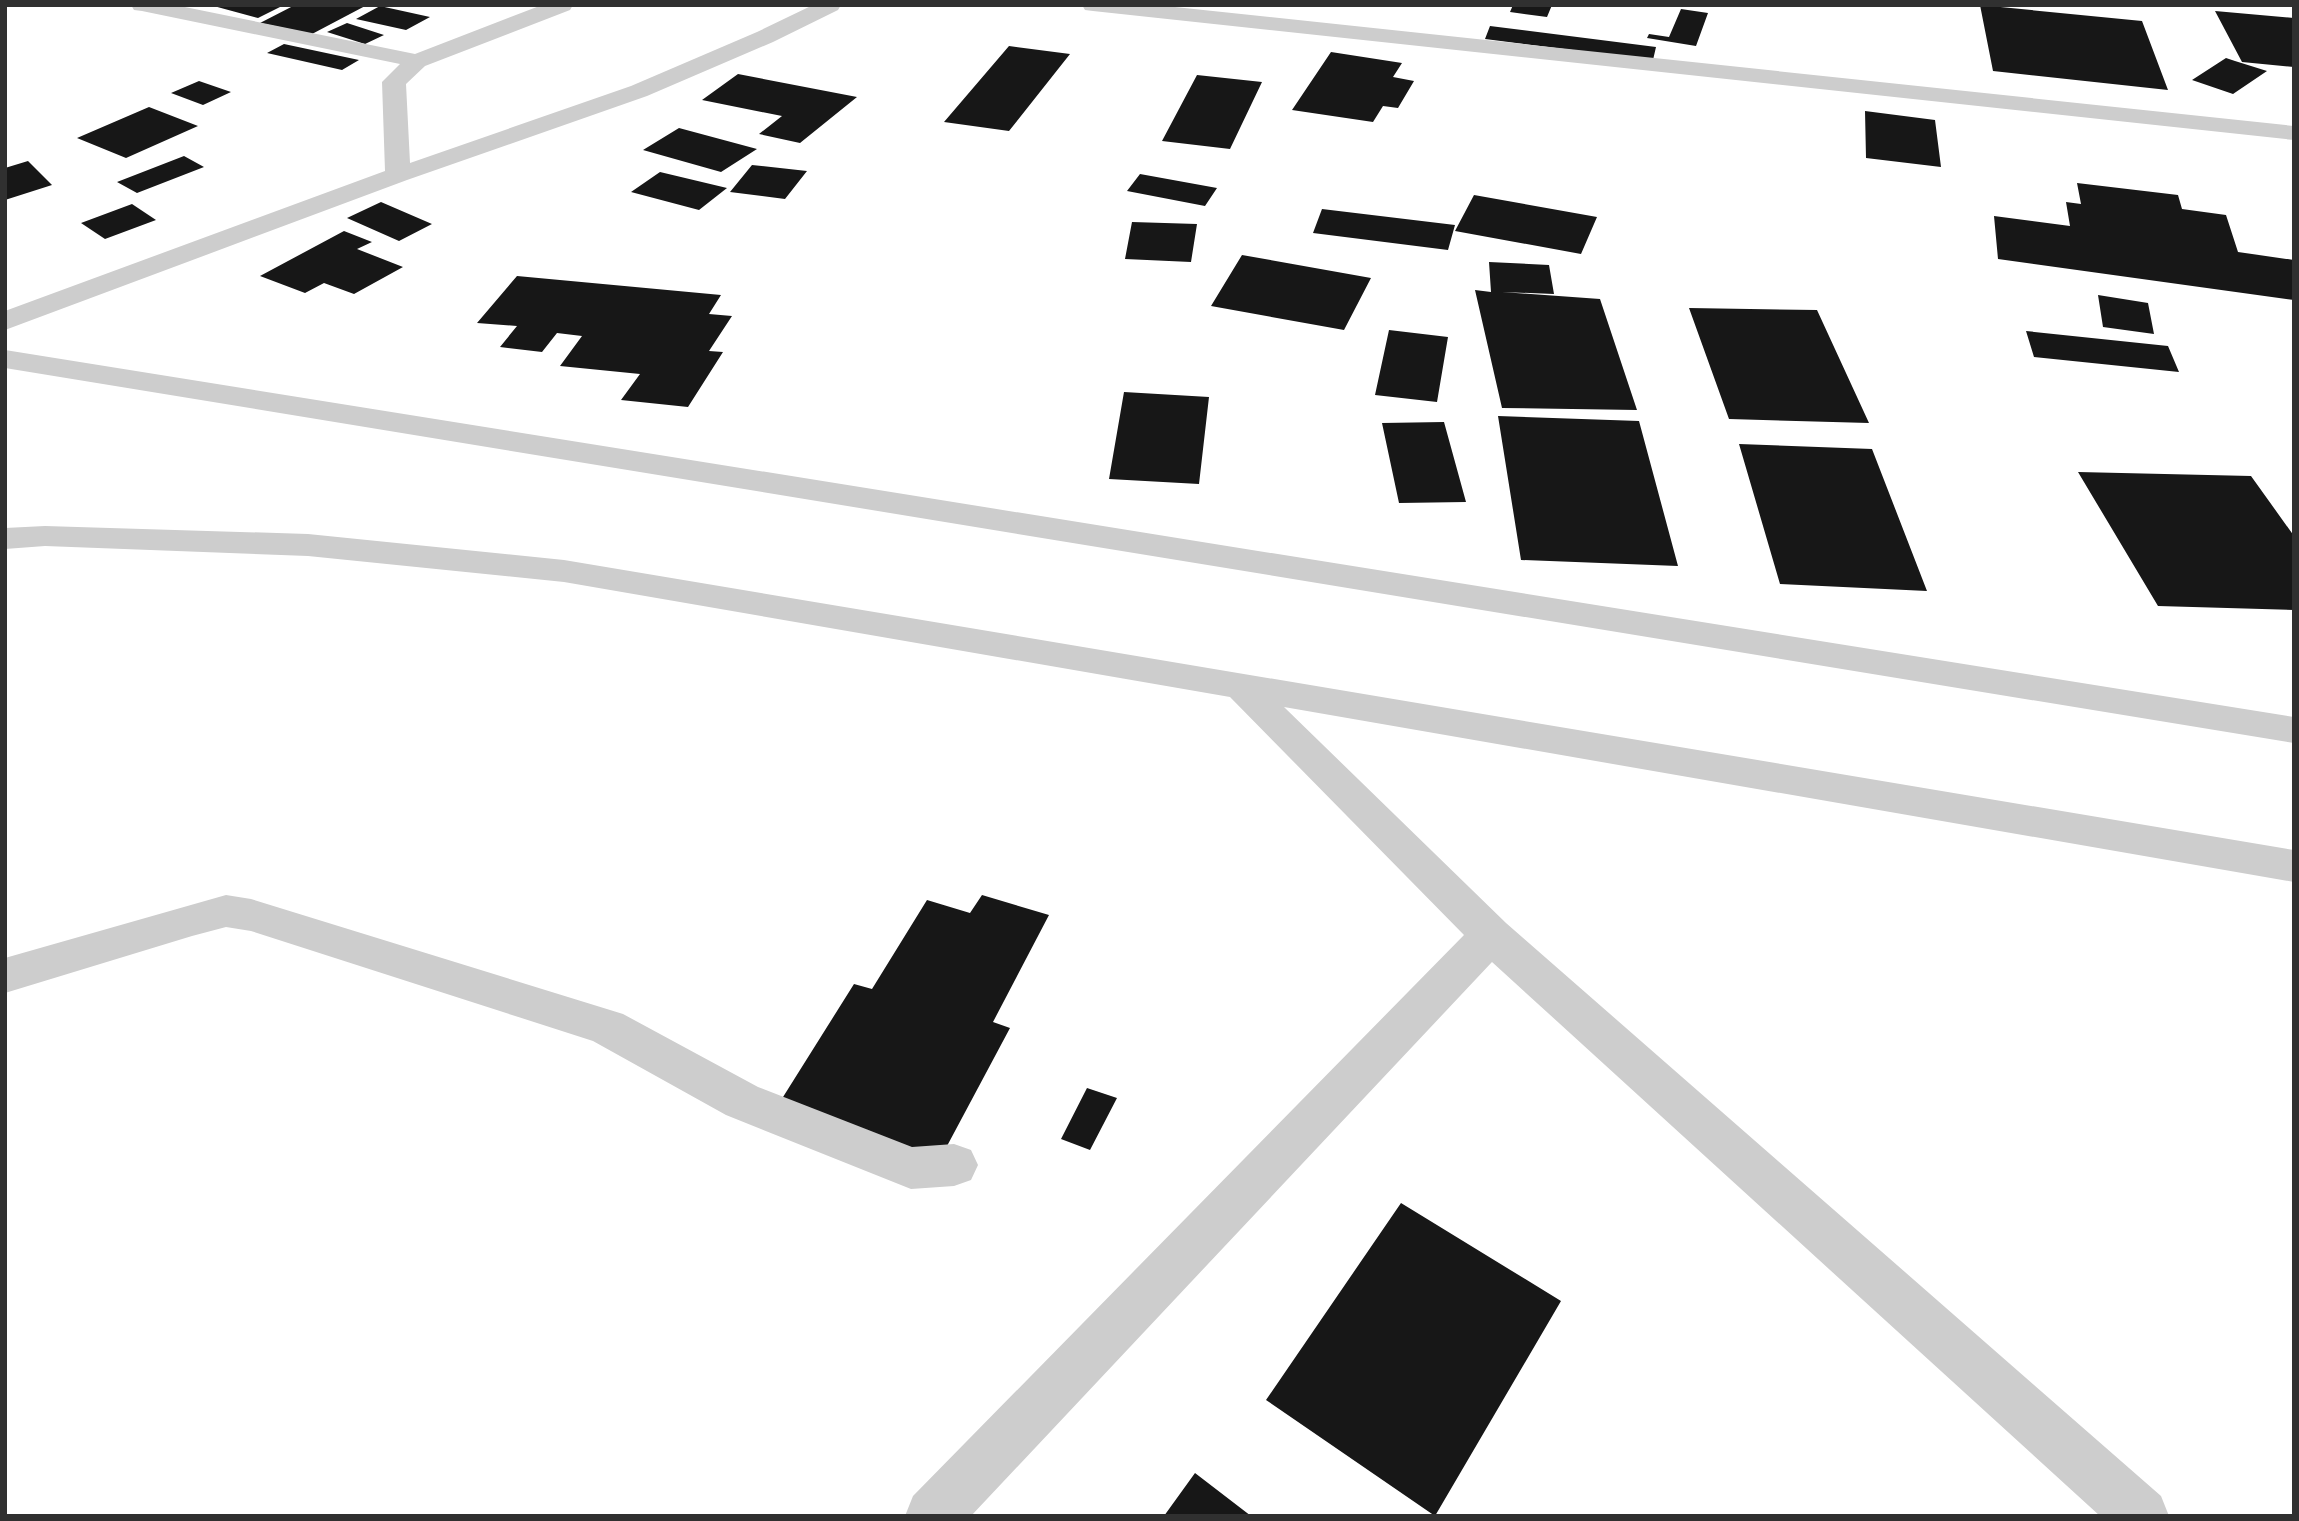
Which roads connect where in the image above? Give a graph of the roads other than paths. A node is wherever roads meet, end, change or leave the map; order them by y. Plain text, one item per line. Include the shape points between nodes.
1 (142, 5) edge
2 (562, 5) edge
3 (830, 5) edge
4 (1093, 5) edge
5 (417, 61) junction
6 (2294, 133) edge
7 (398, 175) junction
8 (5, 321) edge
9 (5, 359) edge
10 (5, 539) edge
11 (1241, 686) junction
12 (2294, 730) edge
13 (2294, 866) edge
14 (1491, 935) junction
15 (5, 976) edge
16 (954, 1165) dead end
17 (933, 1516) edge
18 (2141, 1516) edge

1 - 5 street
2 - 5 street
3 - 7 street via 639,91
4 - 6 street
5 - 7 street via 394,82
7 - 8 street
9 - 12 street
10 - 11 street via 45,536 309,545 564,571
11 - 13 street
11 - 14 street
14 - 17 street
14 - 18 street
15 - 16 street via 192,919 226,911 251,915 607,1027 742,1101 911,1168

